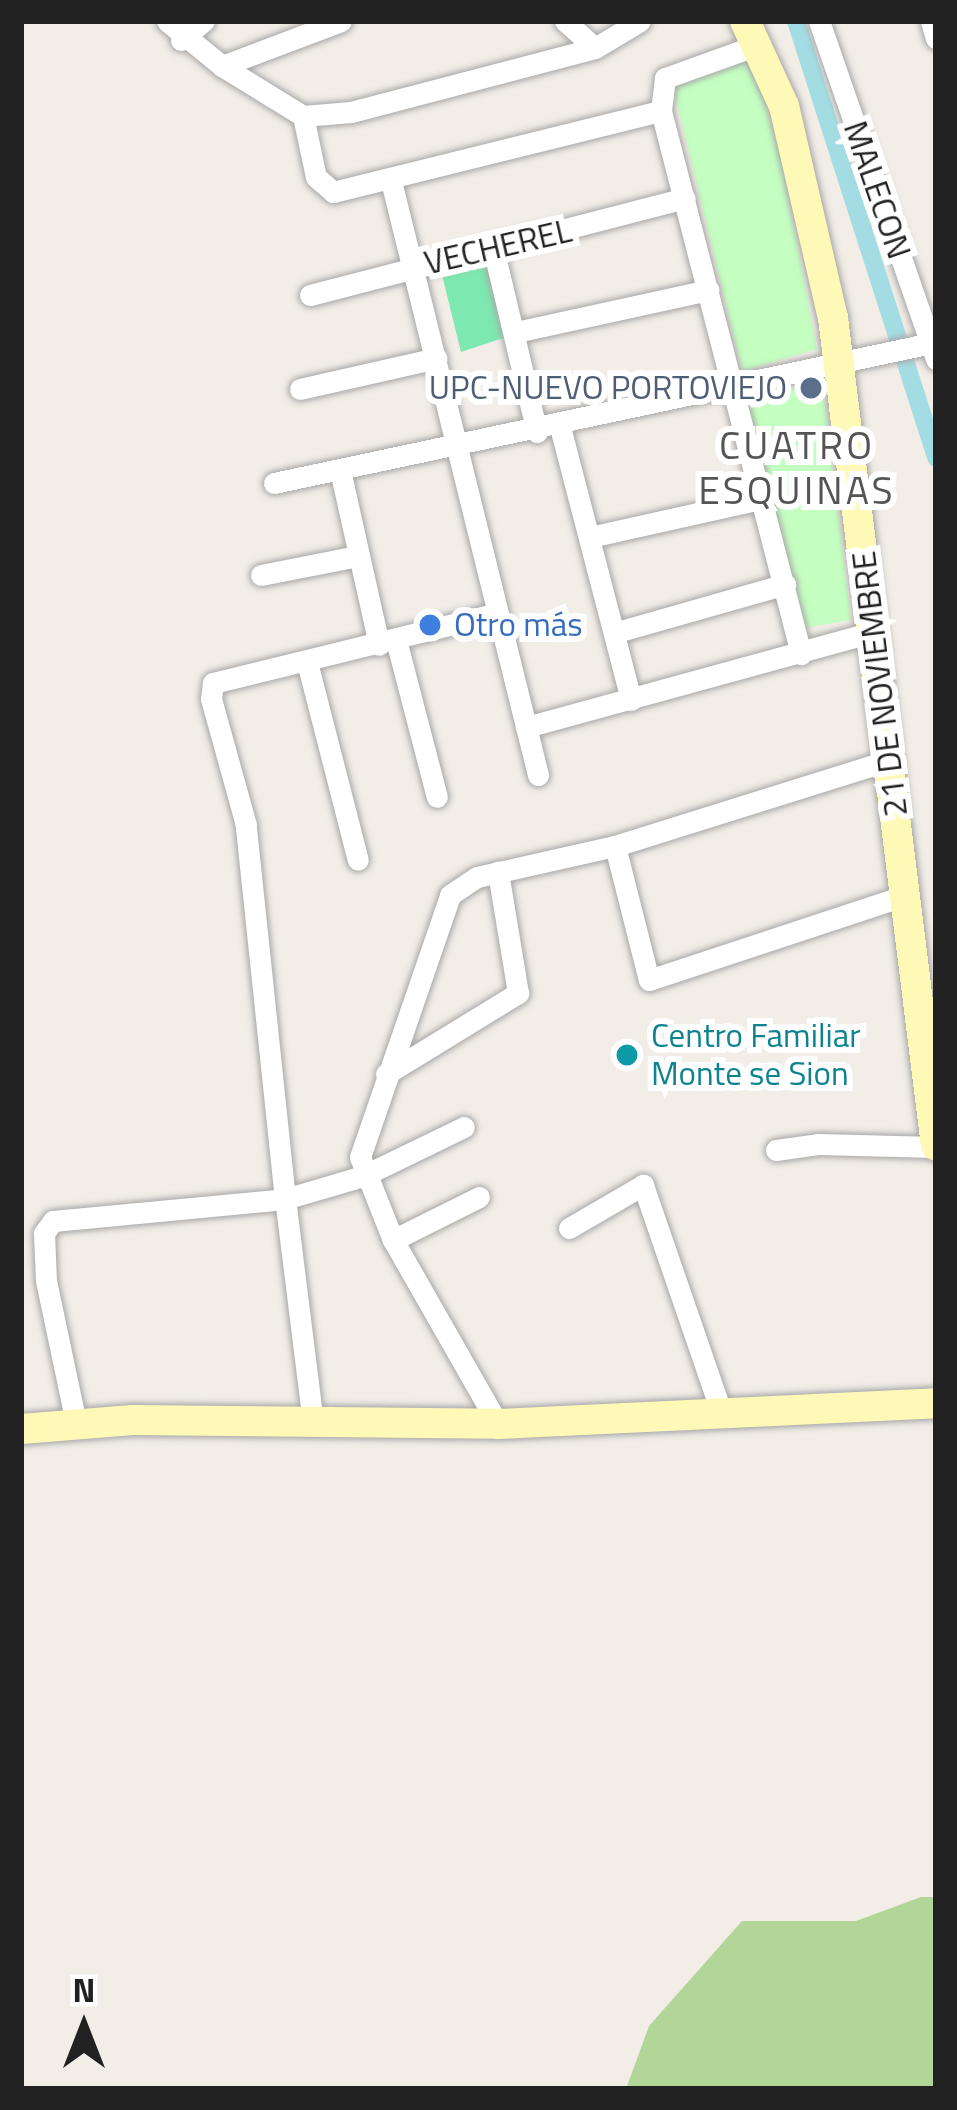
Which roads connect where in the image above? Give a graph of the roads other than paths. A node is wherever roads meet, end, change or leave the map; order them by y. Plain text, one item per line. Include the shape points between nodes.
1 (167, 21) edge
2 (204, 21) edge
3 (341, 21) edge
4 (565, 21) edge
5 (640, 21) edge
6 (819, 21) edge
7 (931, 21) edge
8 (752, 33) edge
9 (936, 38) edge
10 (181, 40) junction
11 (595, 48) junction
12 (223, 66) junction
13 (662, 111) junction
14 (303, 116) junction
15 (391, 181) junction
16 (685, 198) junction
17 (494, 252) junction
18 (411, 268) junction
19 (708, 290) junction
20 (310, 295) dead end
21 (516, 332) junction
22 (930, 348) edge
23 (437, 358) junction
24 (842, 367) junction
25 (736, 388) junction
26 (300, 389) dead end
27 (548, 430) junction
28 (460, 448) junction
29 (340, 470) junction
30 (274, 483) dead end
31 (764, 498) junction
32 (590, 537) junction
33 (358, 556) junction
34 (261, 575) dead end
35 (785, 584) junction
36 (498, 613) junction
37 (617, 632) junction
38 (874, 632) junction
39 (388, 642) junction
40 (801, 654) junction
41 (307, 662) junction
42 (631, 700) junction
43 (526, 727) junction
44 (890, 760) junction
45 (538, 775) dead end
46 (437, 797) dead end
47 (616, 846) junction
48 (358, 860) dead end
49 (498, 872) junction
50 (906, 896) junction
51 (386, 1075) junction
52 (464, 1127) dead end
53 (936, 1147) edge
54 (776, 1150) dead end
55 (363, 1176) junction
56 (479, 1197) dead end
57 (285, 1199) junction
58 (568, 1228) dead end
59 (393, 1240) junction
60 (936, 1403) edge
61 (722, 1414) junction
62 (76, 1424) junction
63 (313, 1424) junction
64 (498, 1424) junction
65 (21, 1430) edge

1 - 10 street
2 - 10 street
3 - 12 street
4 - 11 street
5 - 11 street
6 - 22 street, MALECON
7 - 9 street
8 - 13 street via 665,78
8 - 24 street, 21 DE NOVIEMBRE via 811,206
10 - 12 street
11 - 14 street via 350,112
12 - 14 street
13 - 15 street
13 - 16 street
14 - 15 street via 324,188
15 - 18 street
16 - 17 street, VECHEREL
16 - 19 street
17 - 18 street, VECHEREL
17 - 21 street
18 - 20 street, VECHEREL
18 - 23 street
19 - 21 street
19 - 25 street
21 - 27 street
22 - 24 street
23 - 26 street
23 - 28 street
24 - 25 street
24 - 38 street, 21 DE NOVIEMBRE
25 - 27 street
25 - 31 street
27 - 28 street
27 - 32 street
28 - 29 street
28 - 36 street
29 - 30 street
29 - 33 street
31 - 32 street
31 - 35 street
32 - 37 street
33 - 34 street
33 - 39 street
35 - 37 street
35 - 40 street
36 - 39 street
36 - 43 street
37 - 42 street
38 - 40 street
38 - 44 street, 21 DE NOVIEMBRE
39 - 41 street
39 - 46 street
40 - 42 street
41 - 48 street
41 - 57 street via 213,683 211,699 246,825
42 - 43 street
43 - 45 street
44 - 47 street
44 - 50 street, 21 DE NOVIEMBRE
47 - 49 street
47 - 50 street via 649,980
49 - 51 street via 463,881 450,895
49 - 51 street via 518,993
50 - 53 street, 21 DE NOVIEMBRE
51 - 55 street via 365,1132
52 - 55 street
53 - 54 street
55 - 57 street
55 - 59 street
56 - 59 street
57 - 62 street via 53,1221 44,1233 46,1281
57 - 63 street
58 - 61 street via 643,1185
59 - 64 street
60 - 61 street
61 - 64 street
62 - 63 street
62 - 65 street
63 - 64 street

